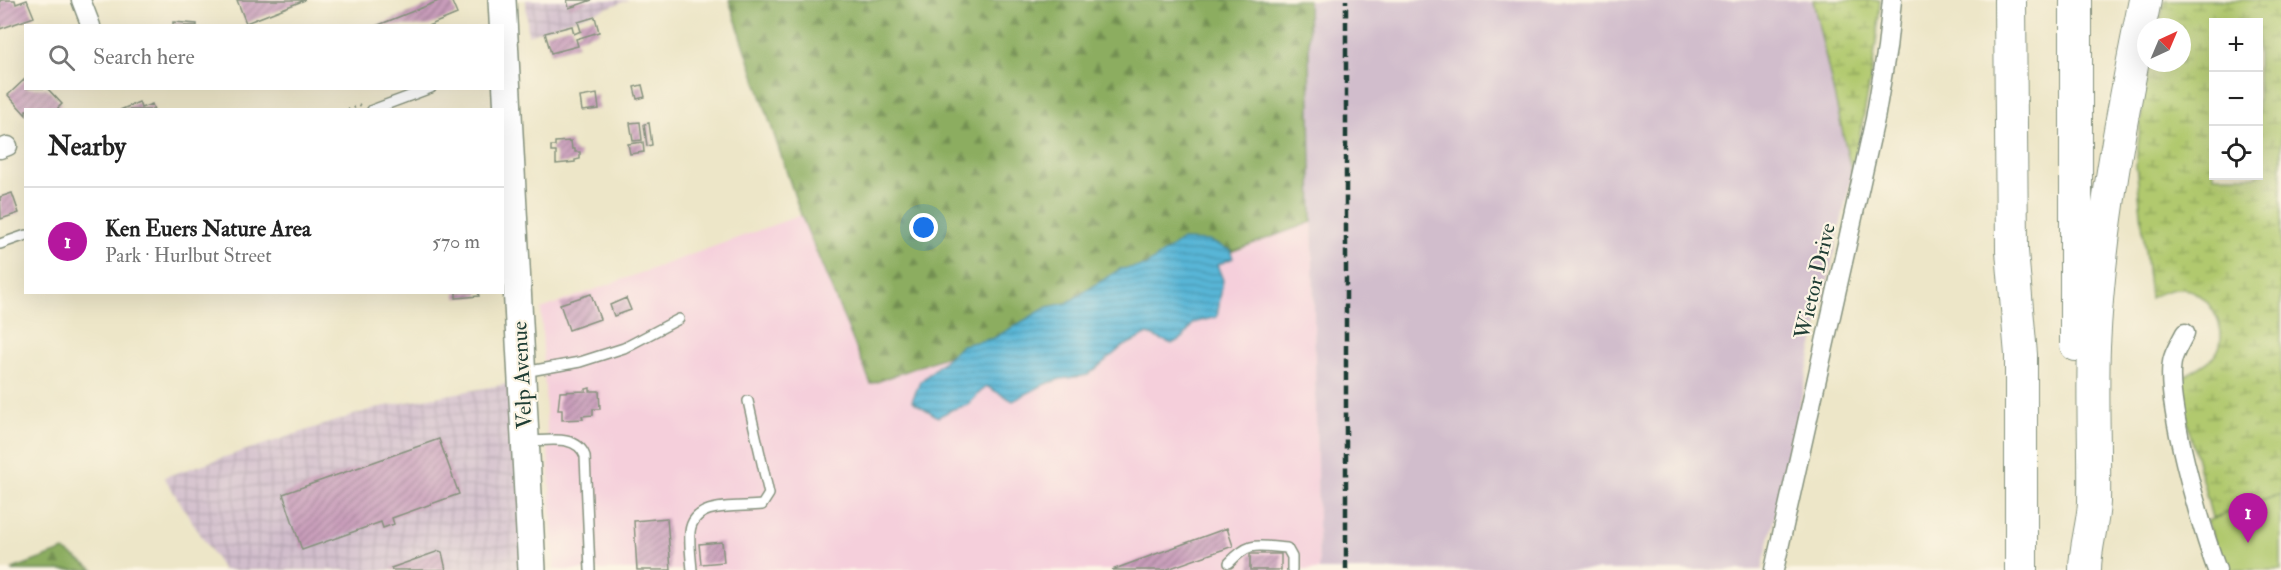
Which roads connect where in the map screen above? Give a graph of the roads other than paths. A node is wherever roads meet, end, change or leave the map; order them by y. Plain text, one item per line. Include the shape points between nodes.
1 (81, 0) edge
2 (502, 0) edge
3 (1892, 0) edge
4 (2010, 0) edge
5 (2031, 0) edge
6 (2076, 0) edge
7 (2145, 0) edge
8 (90, 24) edge
9 (503, 24) edge
10 (504, 62) edge
11 (426, 90) edge
12 (377, 108) edge
13 (24, 236) edge
14 (0, 244) edge
15 (680, 319) dead end
16 (2185, 333) dead end
17 (2021, 356) junction
18 (522, 373) junction
19 (748, 401) dead end
20 (525, 441) junction
21 (1229, 563) dead end
22 (2085, 563) edge
23 (532, 570) edge
24 (590, 570) edge
25 (692, 570) edge
26 (1292, 570) edge
27 (1774, 570) edge
28 (2021, 570) edge
29 (2217, 570) edge

1 - 8 street
2 - 9 main road, Velp Avenue
3 - 27 street, Wietor Drive via 1875,119
4 - 17 highway via 2012,251
5 - 17 highway via 2030,254
6 - 22 highway via 2075,501
7 - 22 highway via 2104,233 2094,346 2094,505
10 - 18 main road, Velp Avenue
11 - 12 lane
13 - 14 lane
15 - 18 lane via 624,348 580,362
16 - 29 street via 2173,359 2170,388 2195,498
17 - 28 highway
18 - 20 main road, Velp Avenue
19 - 25 lane via 769,494 762,505 700,513 690,531
20 - 23 main road, Velp Avenue
20 - 24 lane via 572,441 582,449
21 - 26 lane via 1251,545 1287,548

